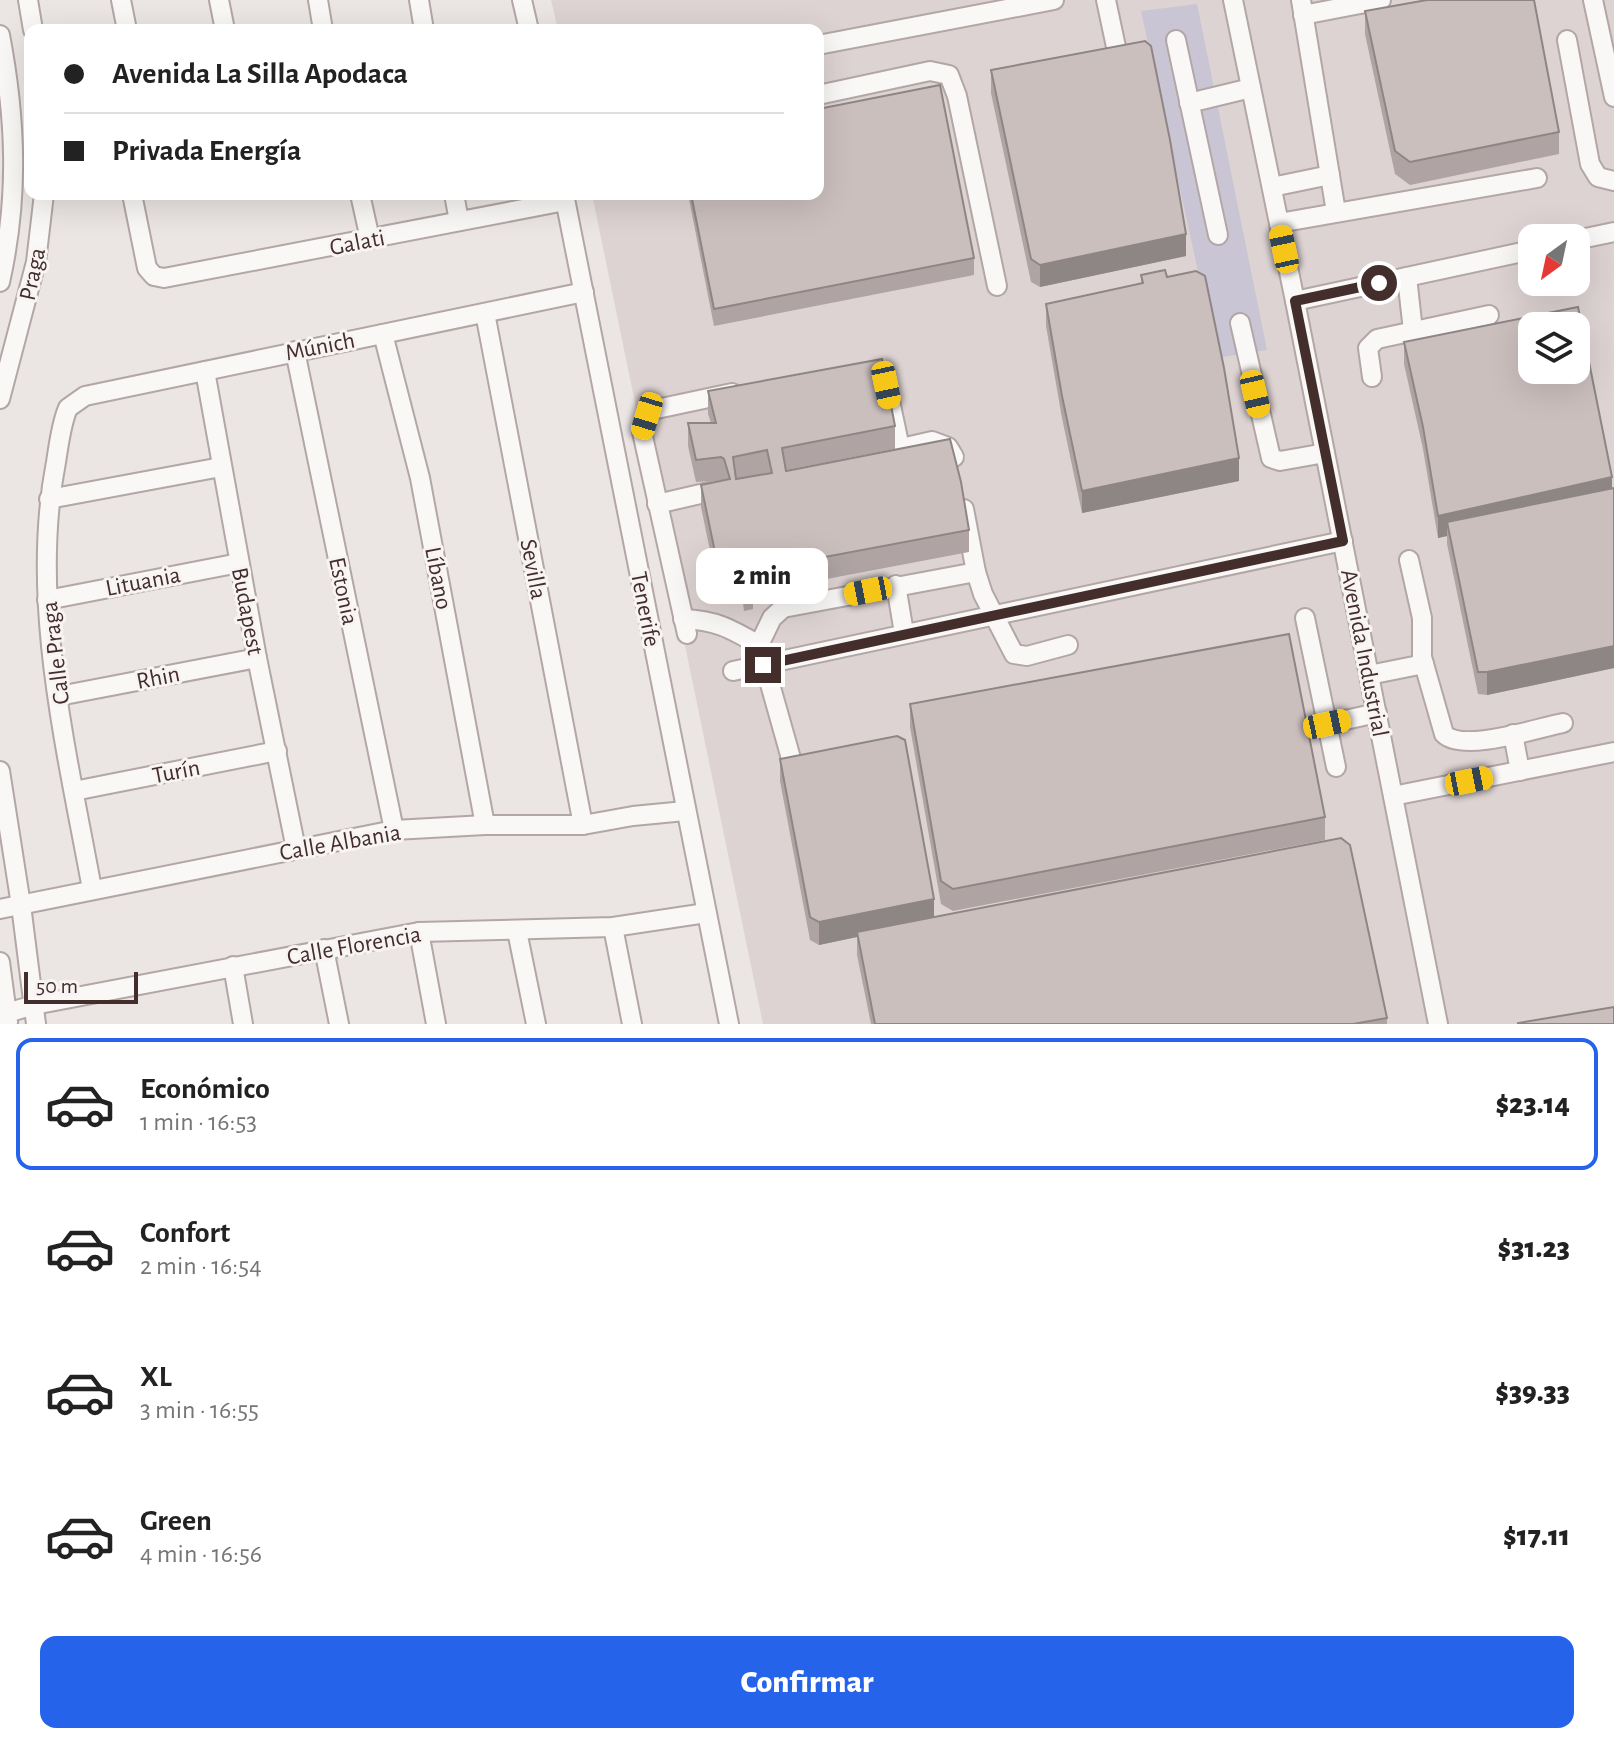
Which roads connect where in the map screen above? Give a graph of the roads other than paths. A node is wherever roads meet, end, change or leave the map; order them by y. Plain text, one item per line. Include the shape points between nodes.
1 (28, 0) edge
2 (121, 0) edge
3 (219, 0) edge
4 (318, 0) edge
5 (419, 0) edge
6 (522, 0) edge
7 (1054, 0) edge
8 (1106, 0) edge
9 (1233, 0) edge
10 (1381, 0) edge
11 (1593, 0) edge
12 (1302, 8) edge
13 (32, 24) edge
14 (126, 24) edge
15 (224, 24) edge
16 (322, 24) edge
17 (423, 24) edge
18 (528, 24) edge
19 (0, 35) edge
20 (1176, 40) dead end
21 (1567, 40) dead end
22 (824, 44) edge
23 (1116, 47) edge
24 (1251, 88) junction
25 (824, 94) edge
26 (1614, 97) edge
27 (1189, 103) junction
28 (1330, 175) junction
29 (1537, 178) dead end
30 (1614, 181) edge
31 (1272, 187) junction
32 (43, 200) edge
33 (133, 200) edge
34 (361, 200) edge
35 (455, 200) edge
36 (551, 200) edge
37 (565, 200) edge
38 (1336, 212) junction
39 (12, 214) junction
40 (42, 217) junction
41 (459, 221) junction
42 (1279, 223) junction
43 (1614, 232) edge
44 (1218, 235) dead end
45 (1590, 237) edge
46 (370, 239) junction
47 (1518, 253) edge
48 (1407, 277) junction
49 (0, 282) edge
50 (997, 286) dead end
51 (584, 292) junction
52 (1295, 301) junction
53 (485, 313) junction
54 (1489, 315) dead end
55 (1240, 323) dead end
56 (1413, 331) junction
57 (383, 334) junction
58 (295, 351) junction
59 (205, 371) junction
60 (1372, 377) dead end
61 (882, 378) edge
62 (743, 391) edge
63 (0, 399) edge
64 (65, 416) joint
65 (900, 448) junction
66 (1325, 453) junction
67 (824, 465) edge
68 (221, 467) junction
69 (733, 486) edge
70 (49, 499) junction
71 (657, 504) junction
72 (1343, 541) junction
73 (1409, 560) dead end
74 (239, 563) junction
75 (976, 572) junction
76 (896, 585) junction
77 (47, 600) junction
78 (994, 615) junction
79 (1305, 618) dead end
80 (904, 633) junction
81 (759, 645) junction
82 (1068, 645) dead end
83 (257, 658) junction
84 (1424, 664) junction
85 (763, 665) junction
86 (733, 671) dead end
87 (1369, 675) junction
88 (59, 696) junction
89 (1377, 713) junction
90 (1563, 723) dead end
91 (1327, 724) junction
92 (1513, 734) junction
93 (277, 751) junction
94 (1614, 752) edge
95 (792, 762) edge
96 (1336, 767) dead end
97 (0, 771) edge
98 (1520, 771) junction
99 (74, 791) junction
100 (1393, 796) junction
101 (685, 811) junction
102 (485, 825) junction
103 (583, 825) junction
104 (394, 830) junction
105 (296, 849) junction
106 (92, 889) junction
107 (21, 905) junction
108 (0, 909) edge
109 (706, 913) junction
110 (613, 927) junction
111 (517, 931) junction
112 (419, 932) junction
113 (324, 949) junction
114 (233, 966) junction
115 (29, 970) junction
116 (1, 974) edge
117 (34, 1005) junction
118 (8, 1019) edge
119 (36, 1024) edge
120 (243, 1024) edge
121 (339, 1024) edge
122 (436, 1024) edge
123 (536, 1024) edge
124 (632, 1024) edge
125 (729, 1024) edge
126 (1438, 1024) edge

1 - 13 street
2 - 14 street
3 - 15 street
4 - 16 street
5 - 17 street
6 - 18 street
7 - 22 street
8 - 23 street
9 - 24 street, Avenida Industrial
10 - 12 street
11 - 26 street
12 - 28 street
19 - 39 street, Praga via 11,94
20 - 27 street
21 - 30 street via 1590,164 1598,177
24 - 27 street
24 - 31 street, Avenida Industrial
25 - 50 street via 930,71 949,75
27 - 44 street
28 - 31 street
28 - 38 street
29 - 38 street
31 - 42 street, Avenida Industrial
32 - 40 street, Praga
33 - 46 street, Galati via 150,272 164,278
34 - 46 street
35 - 41 street
36 - 41 street, Galati
37 - 51 street, Tenerife
38 - 42 street
39 - 40 street
39 - 49 street, Praga
40 - 63 street, Praga via 26,306
41 - 46 street, Galati
42 - 52 street, Avenida Industrial
43 - 45 street
47 - 48 street
48 - 52 street
48 - 56 street
51 - 53 street, Múnich
51 - 101 street, Tenerife
52 - 66 street, Avenida Industrial
53 - 57 street, Múnich
53 - 103 street, Sevilla
54 - 56 street
55 - 66 street via 1271,458
56 - 60 street via 1370,344
57 - 58 street, Múnich
57 - 102 street, Líbano via 420,478
58 - 59 street, Múnich
58 - 104 street, Estonia
59 - 64 street, Múnich via 85,396
59 - 68 street, Budapest
61 - 65 street
62 - 71 street via 652,410 647,416 642,432
64 - 70 street, Calle Praga
65 - 67 street
65 - 75 street via 932,441 948,447
66 - 72 street, Avenida Industrial
68 - 70 street
68 - 74 street, Budapest
69 - 71 street
70 - 77 street, Calle Praga
71 - 81 street via 685,626 705,620 726,625
72 - 78 street
72 - 87 street, Avenida Industrial
73 - 84 street via 1422,618
74 - 77 street, Lituania
74 - 83 street, Budapest
75 - 76 street
75 - 78 street
76 - 80 street
76 - 81 street via 783,608
77 - 88 street, Calle Praga
78 - 80 street
78 - 82 street via 1014,654 1027,656
79 - 91 street
80 - 85 street
81 - 85 street
83 - 88 street, Rhin
83 - 93 street, Budapest
84 - 87 street
84 - 92 street via 1448,738 1465,743
85 - 86 street
85 - 95 street
87 - 89 street, Avenida Industrial
88 - 99 street, Calle Praga
89 - 91 street
89 - 100 street, Avenida Industrial
90 - 92 street
91 - 96 street
92 - 98 street
93 - 99 street, Turín
93 - 105 street, Budapest
94 - 98 street
97 - 107 street
98 - 100 street
99 - 106 street, Calle Praga
100 - 126 street, Avenida Industrial
101 - 103 street, Calle Albania
101 - 109 street, Tenerife
102 - 103 street, Calle Albania
102 - 104 street, Calle Albania
104 - 105 street, Calle Albania
105 - 106 street, Calle Albania
106 - 107 street, Calle Albania
107 - 108 street, Calle Albania
107 - 115 street
109 - 110 street, Calle Florencia
109 - 125 street, Tenerife
110 - 111 street, Calle Florencia
110 - 124 street
111 - 112 street, Calle Florencia
111 - 123 street
112 - 113 street, Calle Florencia
112 - 122 street
113 - 114 street, Calle Florencia
113 - 121 street
114 - 117 street, Calle Florencia
114 - 120 street
115 - 116 street
115 - 117 street
116 - 118 street
117 - 118 street, Calle Florencia
117 - 119 street

